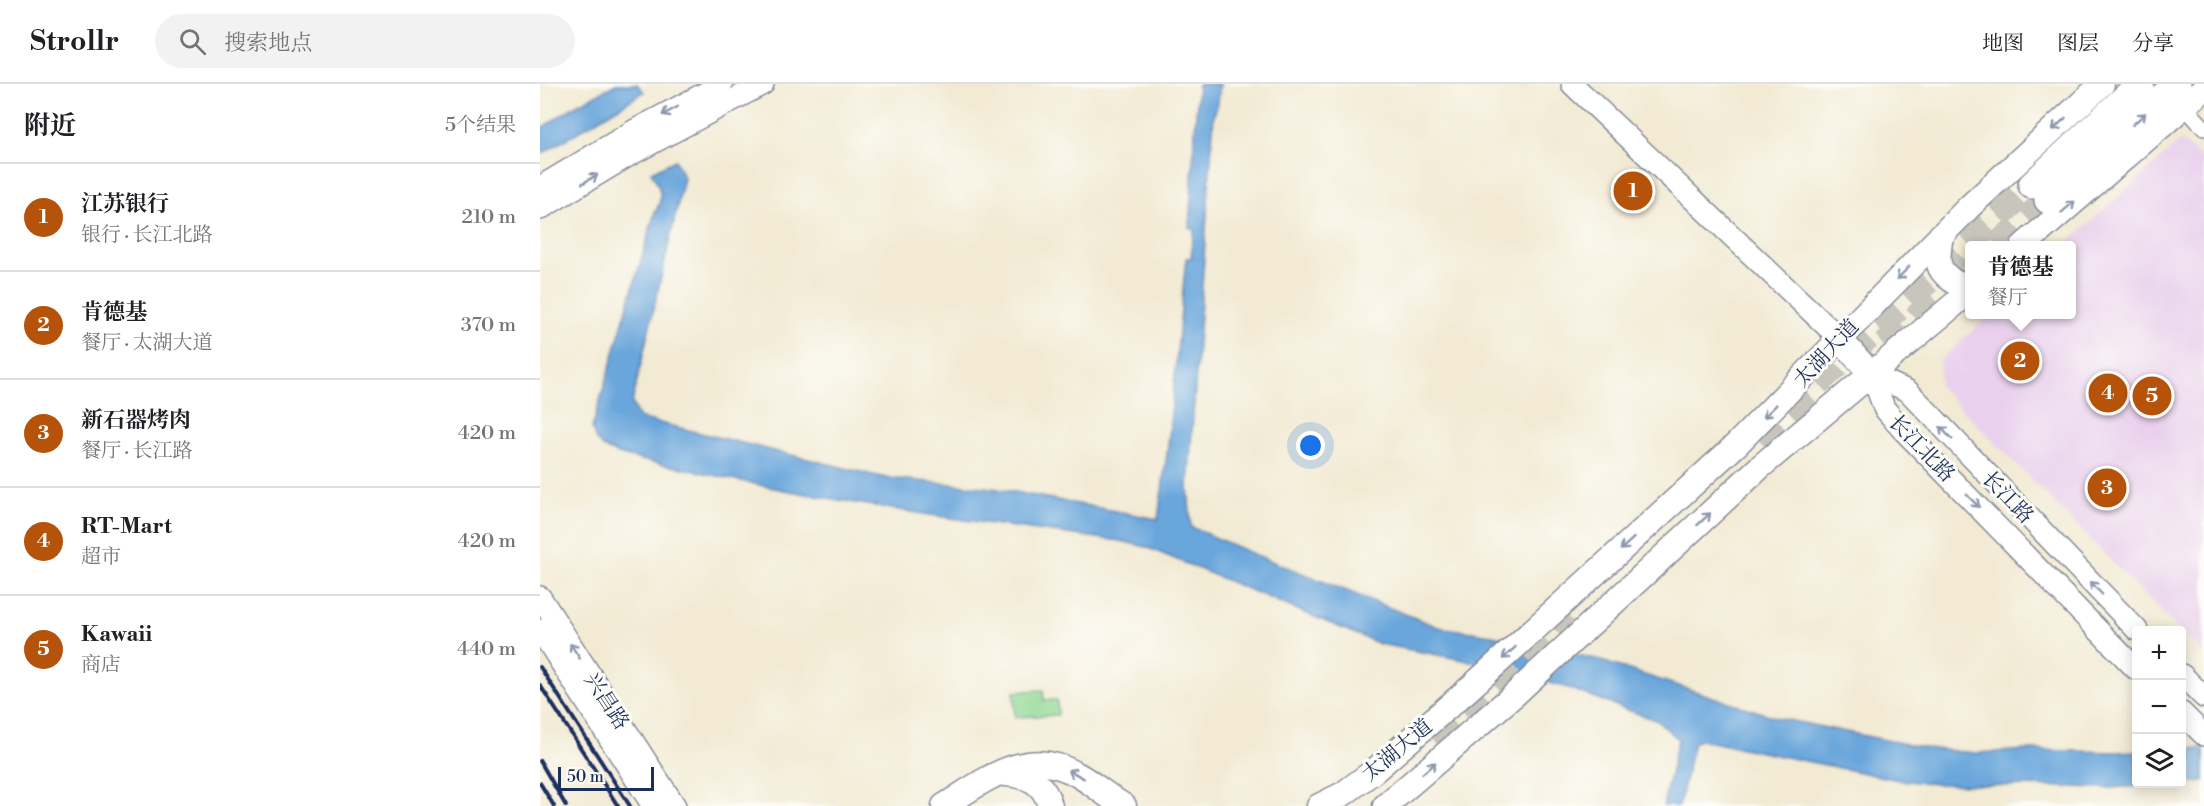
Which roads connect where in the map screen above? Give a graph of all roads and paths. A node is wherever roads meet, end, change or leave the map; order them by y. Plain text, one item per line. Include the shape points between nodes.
1 (722, 84) edge
2 (763, 84) edge
3 (1572, 84) edge
4 (2102, 84) edge
5 (2140, 84) edge
6 (2204, 89) edge
7 (2181, 95) edge
8 (2204, 128) edge
9 (540, 187) edge
10 (540, 209) edge
11 (1941, 236) junction
12 (2028, 241) edge
13 (1965, 284) edge
14 (1965, 295) edge
15 (1839, 338) junction
16 (1872, 375) junction
17 (1736, 445) junction
18 (1969, 456) junction
19 (1760, 467) junction
20 (1949, 476) junction
21 (540, 597) edge
22 (2132, 626) edge
23 (540, 630) edge
24 (2131, 663) edge
25 (2186, 680) edge
26 (2204, 697) edge
27 (2186, 718) edge
28 (2204, 735) edge
29 (995, 773) junction
30 (652, 806) edge
31 (675, 806) edge
32 (944, 806) edge
33 (1050, 806) edge
34 (1124, 806) edge
35 (1319, 806) edge
36 (1385, 806) edge

1 -> 9 main road
10 -> 2 main road via 628,156
3 - 15 main road, 长江北路
4 -> 11 main road, 太湖大道
5 -> 7 highway via 2040,193
6 - 7 main road
7 - 8 street
12 -> 7 main road
11 - 13 main road via 1937,262 1944,276 1959,285
11 -> 15 main road, 太湖大道
14 - 16 main road, 太湖大道
15 - 16 main road, 长江北路
15 -> 17 main road, 太湖大道
18 -> 16 main road, 长江路 via 1908,391
16 - 19 main road, 太湖大道
16 - 20 main road, 长江北路 via 1884,408
17 - 19 main road via 1752,448
17 -> 35 main road, 太湖大道 via 1472,687 1374,771
18 - 20 main road
22 -> 18 main road, 长江路
36 -> 19 main road, 太湖大道 via 1514,695
20 -> 24 main road, 长江北路
31 -> 21 main road, 兴昌路
23 - 30 main road, 兴昌路
25 - 26 main road
27 - 28 main road
29 - 32 main road
29 - 33 main road via 1034,780
34 -> 29 main road via 1060,765 1036,762

